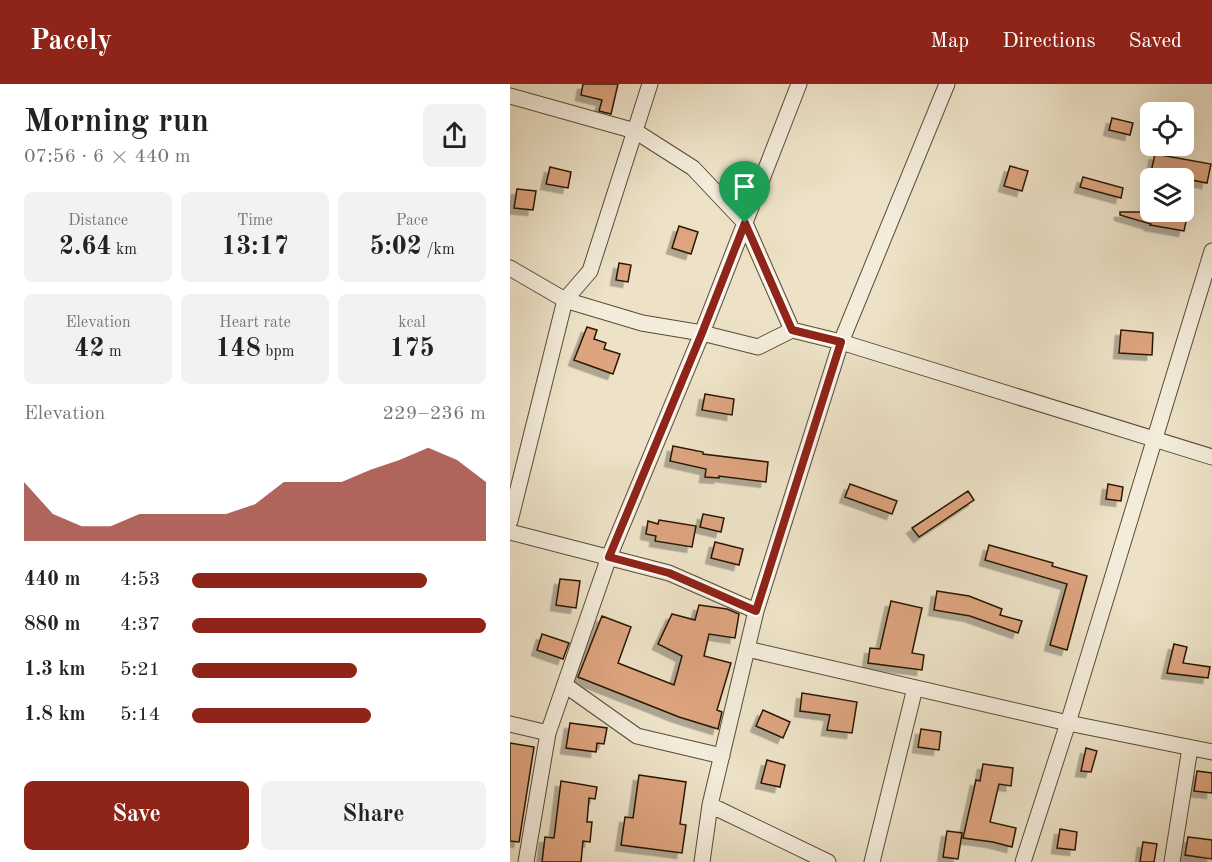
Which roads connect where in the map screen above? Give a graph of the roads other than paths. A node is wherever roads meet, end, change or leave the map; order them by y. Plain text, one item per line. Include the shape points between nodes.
1 (650, 84) edge
2 (799, 84) edge
3 (947, 84) edge
4 (510, 96) edge
5 (635, 131) junction
6 (745, 223) junction
7 (1212, 251) edge
8 (510, 268) edge
9 (565, 300) junction
10 (792, 330) junction
11 (702, 333) junction
12 (841, 342) junction
13 (1155, 441) junction
14 (1212, 457) edge
15 (510, 521) edge
16 (510, 532) edge
17 (609, 557) junction
18 (756, 611) junction
19 (747, 649) junction
20 (565, 685) junction
21 (915, 688) junction
22 (1068, 723) junction
23 (510, 724) edge
24 (548, 733) junction
25 (1190, 748) junction
26 (1212, 752) edge
27 (722, 756) junction
28 (710, 805) junction
29 (526, 862) edge
30 (702, 862) edge
31 (828, 862) edge
32 (872, 862) edge
33 (1023, 862) edge
34 (1172, 862) edge

1 - 5 street
2 - 6 street
3 - 12 street
4 - 5 street
5 - 6 street via 693,168
5 - 9 street via 591,271
6 - 10 street
6 - 11 street
7 - 13 street
8 - 9 street
9 - 11 street via 642,323
9 - 15 street
10 - 11 street via 758,347
10 - 12 street
11 - 17 street
12 - 13 street
12 - 18 street
13 - 14 street
13 - 22 street
16 - 17 street
17 - 18 street via 669,573
17 - 20 street
18 - 19 street
19 - 21 street
19 - 27 street
20 - 24 street
20 - 27 street via 637,736
21 - 22 street
21 - 32 street
22 - 25 street
22 - 33 street
23 - 24 street
24 - 29 street
25 - 26 street
25 - 34 street
27 - 28 street
28 - 30 street
28 - 31 street

